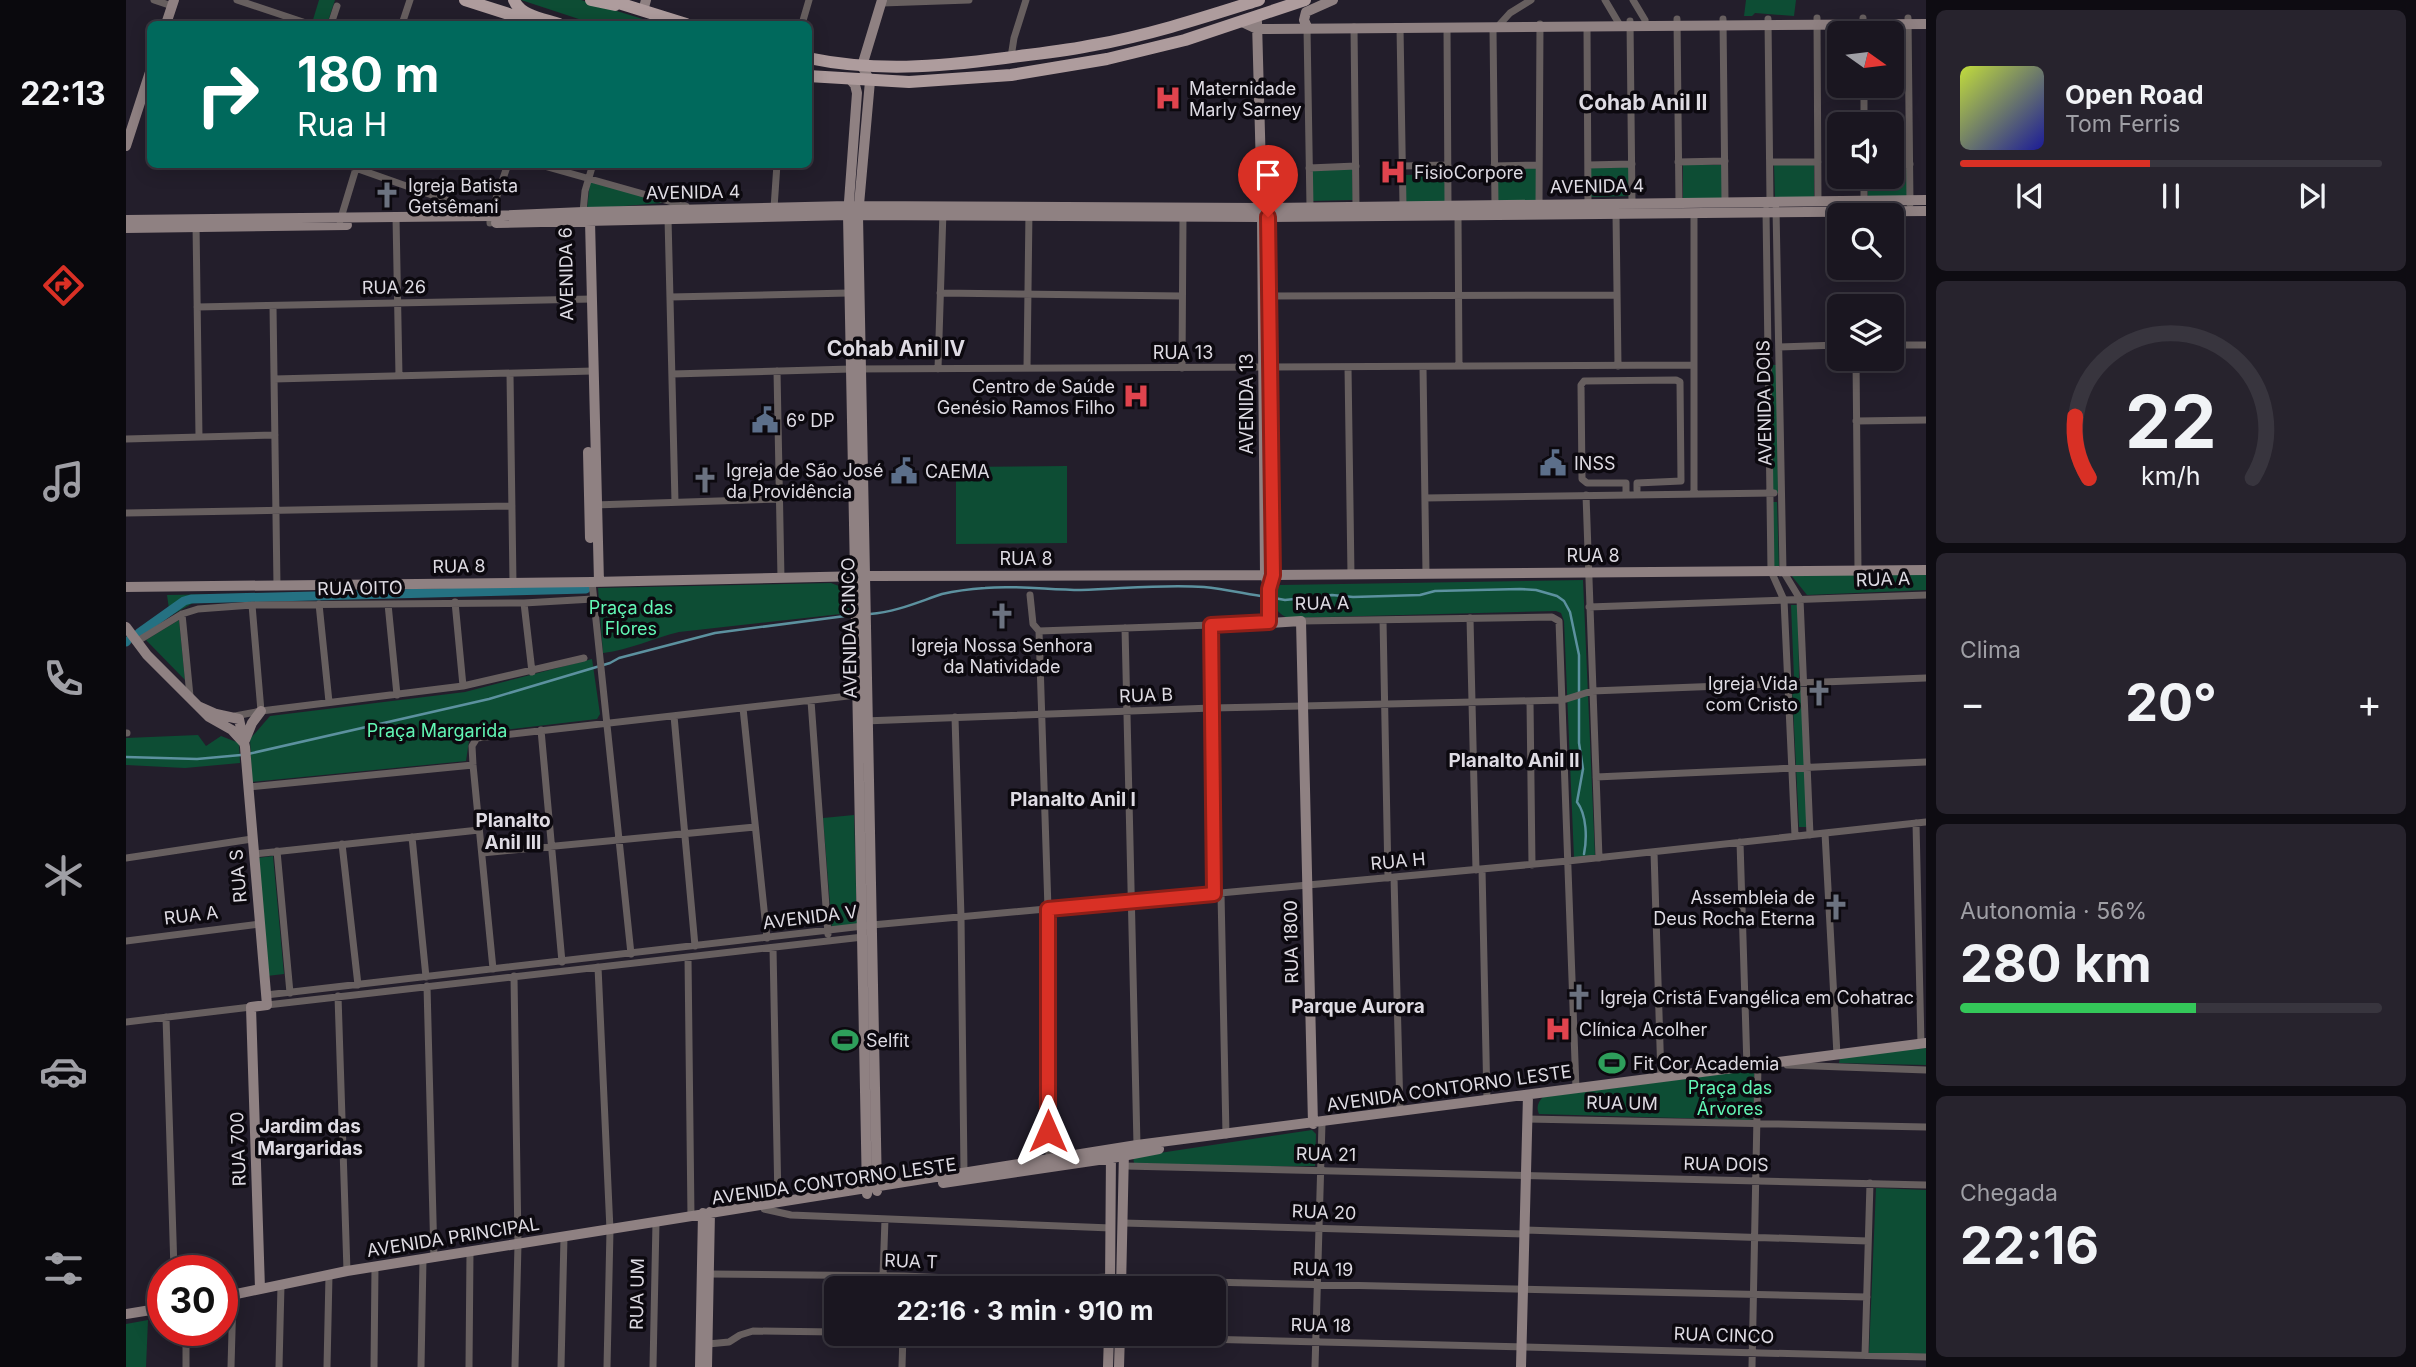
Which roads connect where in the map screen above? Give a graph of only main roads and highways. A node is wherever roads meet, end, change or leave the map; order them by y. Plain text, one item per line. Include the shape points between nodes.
1 (465, 0) edge
2 (514, 0) edge
3 (592, 0) edge
4 (609, 0) edge
5 (1257, 0) edge
6 (1305, 0) edge
7 (1333, 0) edge
8 (882, 1) edge
9 (173, 3) edge
10 (645, 6) edge
11 (1926, 18) edge
12 (167, 21) edge
13 (531, 21) edge
14 (550, 21) edge
15 (679, 21) edge
16 (1904, 21) edge
17 (1908, 21) junction
18 (1257, 22) junction
19 (1677, 23) junction
20 (1827, 23) edge
21 (1624, 24) junction
22 (1926, 24) edge
23 (1540, 25) junction
24 (1307, 27) junction
25 (812, 59) edge
26 (862, 66) junction
27 (812, 76) edge
28 (850, 79) junction
29 (870, 80) junction
30 (146, 99) edge
31 (126, 146) edge
32 (1926, 200) edge
33 (1771, 206) junction
34 (1910, 206) junction
35 (1566, 209) junction
36 (1658, 209) junction
37 (1475, 210) junction
38 (853, 211) junction
39 (1379, 211) junction
40 (1926, 211) edge
41 (1057, 212) junction
42 (1264, 213) junction
43 (668, 215) junction
44 (585, 218) junction
45 (126, 220) edge
46 (196, 223) junction
47 (126, 229) edge
48 (856, 369) junction
49 (1926, 570) edge
50 (1269, 575) junction
51 (860, 576) junction
52 (595, 582) junction
53 (126, 587) edge
54 (1269, 622) joint
55 (126, 627) edge
56 (861, 636) junction
57 (261, 711) road end
58 (863, 721) junction
59 (244, 745) junction
60 (1307, 886) joint
61 (865, 930) junction
62 (251, 1007) joint
63 (1924, 1043) edge
64 (1528, 1096) junction
65 (1318, 1123) junction
66 (1226, 1135) junction
67 (1112, 1154) junction
68 (1124, 1156) junction
69 (1049, 1163) junction
70 (1080, 1163) junction
71 (1113, 1181) junction
72 (872, 1190) junction
73 (764, 1206) junction
74 (703, 1215) junction
75 (1115, 1276) edge
76 (1117, 1276) edge
77 (260, 1289) junction
78 (238, 1294) edge
79 (147, 1311) edge
80 (126, 1314) edge
81 (1112, 1346) edge
82 (1116, 1346) edge
83 (700, 1367) edge
84 (707, 1367) edge
85 (1108, 1367) edge
86 (1119, 1367) edge
87 (1521, 1367) edge

1 - 13 main road
2 - 14 main road via 522,11
3 - 10 main road
4 - 10 main road
5 - 26 main road via 1094,46 932,67
6 - 18 main road
7 - 24 main road via 1306,12
8 - 26 main road
9 - 12 main road
10 - 15 main road
11 - 17 main road
16 - 17 main road
17 - 22 main road
18 - 24 main road
18 - 29 main road via 1242,22 1107,60 1011,75
18 - 42 main road, AVENIDA 13
19 - 20 main road
19 - 21 main road
19 - 21 main road via 1645,20
21 - 23 main road
21 - 23 main road via 1587,28
23 - 24 main road
25 - 26 main road
26 - 29 main road
27 - 28 main road
28 - 29 main road
28 - 38 main road, AVENIDA CINCO via 857,93
29 - 38 main road, AVENIDA CINCO
30 - 31 main road
32 - 34 main road, AVENIDA 4
33 - 34 main road, AVENIDA 4
33 - 34 main road, AVENIDA 4 via 1864,201
33 - 36 main road, AVENIDA 4 via 1694,213
33 - 36 main road, AVENIDA 4 via 1679,203
34 - 40 main road, AVENIDA 4
35 - 36 main road, AVENIDA 4 via 1616,214
35 - 36 main road, AVENIDA 4 via 1632,204
35 - 37 main road, AVENIDA 4
35 - 37 main road, AVENIDA 4 via 1495,205
37 - 39 main road, AVENIDA 4 via 1403,206
37 - 39 main road, AVENIDA 4 via 1458,215
38 - 41 main road, AVENIDA 4
38 - 43 main road, AVENIDA 4
38 - 43 main road, AVENIDA 4 via 697,209
38 - 48 main road, AVENIDA CINCO
38 - 48 main road, AVENIDA CINCO via 849,293
39 - 42 main road, AVENIDA 4
39 - 42 main road, AVENIDA 4 via 1310,207
41 - 42 main road, AVENIDA 4
41 - 42 main road, AVENIDA 4 via 1183,217
42 - 50 main road, AVENIDA 13
43 - 44 main road, AVENIDA 4
44 - 46 main road, AVENIDA 4
44 - 52 main road, AVENIDA 6
45 - 46 main road, AVENIDA 4
46 - 47 main road, AVENIDA 4
48 - 51 main road, AVENIDA CINCO
49 - 50 main road, RUA 8
50 - 51 main road, RUA 8
50 - 54 main road, AVENIDA 13
51 - 52 main road, RUA 8
51 - 56 main road, AVENIDA CINCO
52 - 53 main road, RUA 8
54 - 60 main road, RUA A via 1301,621
55 - 59 main road via 212,719 235,723
56 - 58 main road, AVENIDA CINCO
56 - 58 main road, AVENIDA CINCO via 857,695
57 - 59 main road
58 - 61 main road, AVENIDA CINCO
59 - 62 main road, RUA S via 266,1000
60 - 65 main road, RUA 1800
61 - 72 main road, AVENIDA CINCO
61 - 72 main road, AVENIDA CINCO
62 - 77 main road, RUA 700
63 - 64 main road, AVENIDA CONTORNO LESTE
64 - 65 main road, AVENIDA CONTORNO LESTE
64 - 87 main road
65 - 66 main road, AVENIDA CONTORNO LESTE
66 - 68 main road, AVENIDA CONTORNO LESTE
66 - 68 main road, AVENIDA CONTORNO LESTE via 1137,1145
67 - 68 main road, AVENIDA CONTORNO LESTE
67 - 69 main road, AVENIDA CONTORNO LESTE
67 - 70 main road, AVENIDA CONTORNO LESTE
67 - 71 main road
68 - 76 main road
69 - 70 main road, AVENIDA CONTORNO LESTE
69 - 72 main road, AVENIDA CONTORNO LESTE
69 - 72 main road, AVENIDA CONTORNO LESTE via 964,1172
70 - 71 main road via 1105,1167
71 - 75 main road
72 - 73 main road, AVENIDA CONTORNO LESTE
72 - 73 main road, AVENIDA CONTORNO LESTE
73 - 74 main road, AVENIDA CONTORNO LESTE
74 - 77 main road, AVENIDA PRINCIPAL
74 - 83 main road
74 - 84 main road via 709,1274
77 - 78 main road, AVENIDA PRINCIPAL
79 - 80 main road
81 - 85 main road
82 - 86 main road

